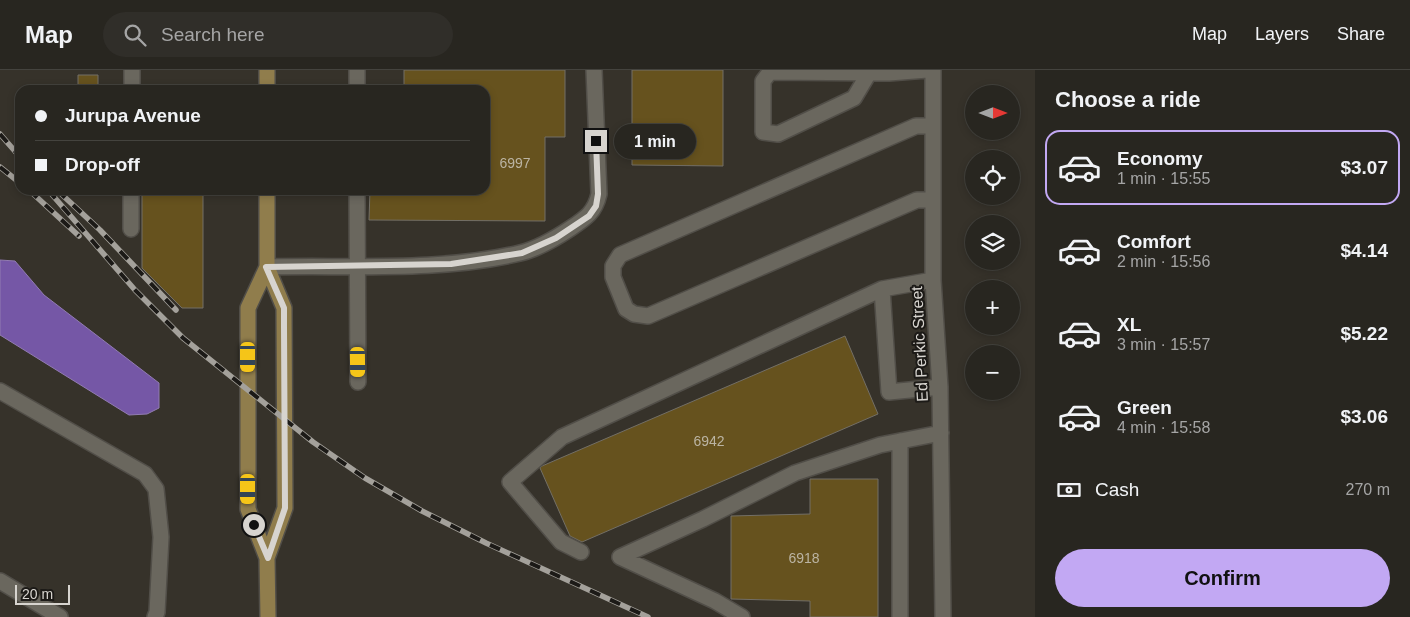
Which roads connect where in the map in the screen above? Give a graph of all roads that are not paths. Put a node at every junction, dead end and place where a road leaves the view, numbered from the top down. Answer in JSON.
{"nodes":[{"id":1,"x":132,"y":70,"type":"edge"},
{"id":2,"x":266,"y":70,"type":"edge"},
{"id":3,"x":357,"y":70,"type":"edge"},
{"id":4,"x":594,"y":70,"type":"edge"},
{"id":5,"x":928,"y":70,"type":"edge"},
{"id":6,"x":933,"y":70,"type":"edge"},
{"id":7,"x":869,"y":73,"type":"junction"},
{"id":8,"x":132,"y":85,"type":"edge"},
{"id":9,"x":266,"y":85,"type":"edge"},
{"id":10,"x":357,"y":85,"type":"edge"},
{"id":11,"x":933,"y":126,"type":"junction"},
{"id":12,"x":131,"y":195,"type":"edge"},
{"id":13,"x":266,"y":195,"type":"edge"},
{"id":14,"x":357,"y":195,"type":"edge"},
{"id":15,"x":933,"y":200,"type":"junction"},
{"id":16,"x":130,"y":229,"type":"dead end"},
{"id":17,"x":357,"y":265,"type":"junction"},
{"id":18,"x":266,"y":267,"type":"junction"},
{"id":19,"x":933,"y":280,"type":"junction"},
{"id":20,"x":882,"y":288,"type":"junction"},
{"id":21,"x":358,"y":382,"type":"dead end"},
{"id":22,"x":940,"y":387,"type":"junction"},
{"id":23,"x":0,"y":391,"type":"edge"},
{"id":24,"x":941,"y":433,"type":"junction"},
{"id":25,"x":900,"y":441,"type":"junction"},
{"id":26,"x":581,"y":552,"type":"dead end"},
{"id":27,"x":268,"y":558,"type":"junction"},
{"id":28,"x":0,"y":581,"type":"edge"},
{"id":29,"x":60,"y":617,"type":"edge"},
{"id":30,"x":155,"y":617,"type":"edge"},
{"id":31,"x":268,"y":617,"type":"edge"},
{"id":32,"x":742,"y":617,"type":"edge"},
{"id":33,"x":900,"y":617,"type":"edge"},
{"id":34,"x":943,"y":617,"type":"edge"}],
"edges":[{"from":1,"to":8,"type":"street"},
{"from":2,"to":9,"type":"main road"},
{"from":3,"to":10,"type":"street"},
{"from":4,"to":17,"type":"street"},
{"from":5,"to":7,"type":"street"},
{"from":6,"to":11,"type":"street","name":"Ed Perkic Street"},
{"from":7,"to":7,"type":"street"},
{"from":11,"to":15,"type":"street","name":"Ed Perkic Street"},
{"from":11,"to":15,"type":"street"},
{"from":12,"to":16,"type":"street"},
{"from":13,"to":18,"type":"main road"},
{"from":14,"to":17,"type":"street"},
{"from":15,"to":19,"type":"street","name":"Ed Perkic Street"},
{"from":17,"to":18,"type":"street"},
{"from":17,"to":21,"type":"street"},
{"from":18,"to":27,"type":"main road"},
{"from":18,"to":27,"type":"main road"},
{"from":19,"to":20,"type":"street"},
{"from":19,"to":22,"type":"street","name":"Ed Perkic Street"},
{"from":20,"to":22,"type":"street"},
{"from":20,"to":26,"type":"street"},
{"from":22,"to":24,"type":"street","name":"Ed Perkic Street"},
{"from":23,"to":30,"type":"street"},
{"from":24,"to":25,"type":"street"},
{"from":24,"to":34,"type":"street","name":"Ed Perkic Street"},
{"from":25,"to":32,"type":"street"},
{"from":25,"to":33,"type":"street"},
{"from":27,"to":31,"type":"main road"},
{"from":28,"to":29,"type":"street"}]}
